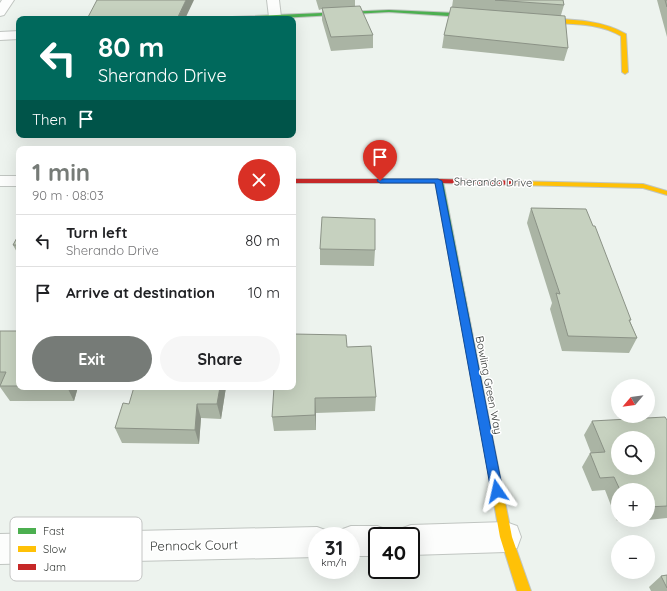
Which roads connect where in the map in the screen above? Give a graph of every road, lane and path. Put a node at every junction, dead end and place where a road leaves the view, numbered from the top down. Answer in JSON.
{"nodes":[{"id":1,"x":8,"y":0,"type":"edge"},
{"id":2,"x":273,"y":0,"type":"edge"},
{"id":3,"x":0,"y":12,"type":"edge"},
{"id":4,"x":275,"y":16,"type":"edge"},
{"id":5,"x":296,"y":16,"type":"edge"},
{"id":6,"x":486,"y":17,"type":"edge"},
{"id":7,"x":525,"y":20,"type":"edge"},
{"id":8,"x":16,"y":35,"type":"edge"},
{"id":9,"x":0,"y":36,"type":"edge"},
{"id":10,"x":625,"y":72,"type":"dead end"},
{"id":11,"x":0,"y":181,"type":"edge"},
{"id":12,"x":16,"y":181,"type":"edge"},
{"id":13,"x":296,"y":181,"type":"edge"},
{"id":14,"x":438,"y":181,"type":"junction"},
{"id":15,"x":667,"y":193,"type":"edge"},
{"id":16,"x":506,"y":538,"type":"junction"},
{"id":17,"x":420,"y":540,"type":"edge"},
{"id":18,"x":308,"y":542,"type":"edge"},
{"id":19,"x":142,"y":546,"type":"edge"},
{"id":20,"x":0,"y":549,"type":"edge"},
{"id":21,"x":10,"y":549,"type":"edge"},
{"id":22,"x":524,"y":591,"type":"edge"}],
"edges":[{"from":1,"to":3,"type":"street"},
{"from":2,"to":4,"type":"street"},
{"from":5,"to":6,"type":"street"},
{"from":7,"to":10,"type":"street"},
{"from":8,"to":9,"type":"street"},
{"from":11,"to":12,"type":"street"},
{"from":13,"to":14,"type":"street","name":"Sherando Drive"},
{"from":14,"to":15,"type":"street","name":"Sherando Drive"},
{"from":14,"to":16,"type":"street","name":"Bowling Green Way"},
{"from":16,"to":17,"type":"street"},
{"from":16,"to":22,"type":"street","name":"Bowling Green Way"},
{"from":18,"to":19,"type":"street","name":"Pennock Court"},
{"from":20,"to":21,"type":"street","name":"Pennock Court"}]}
